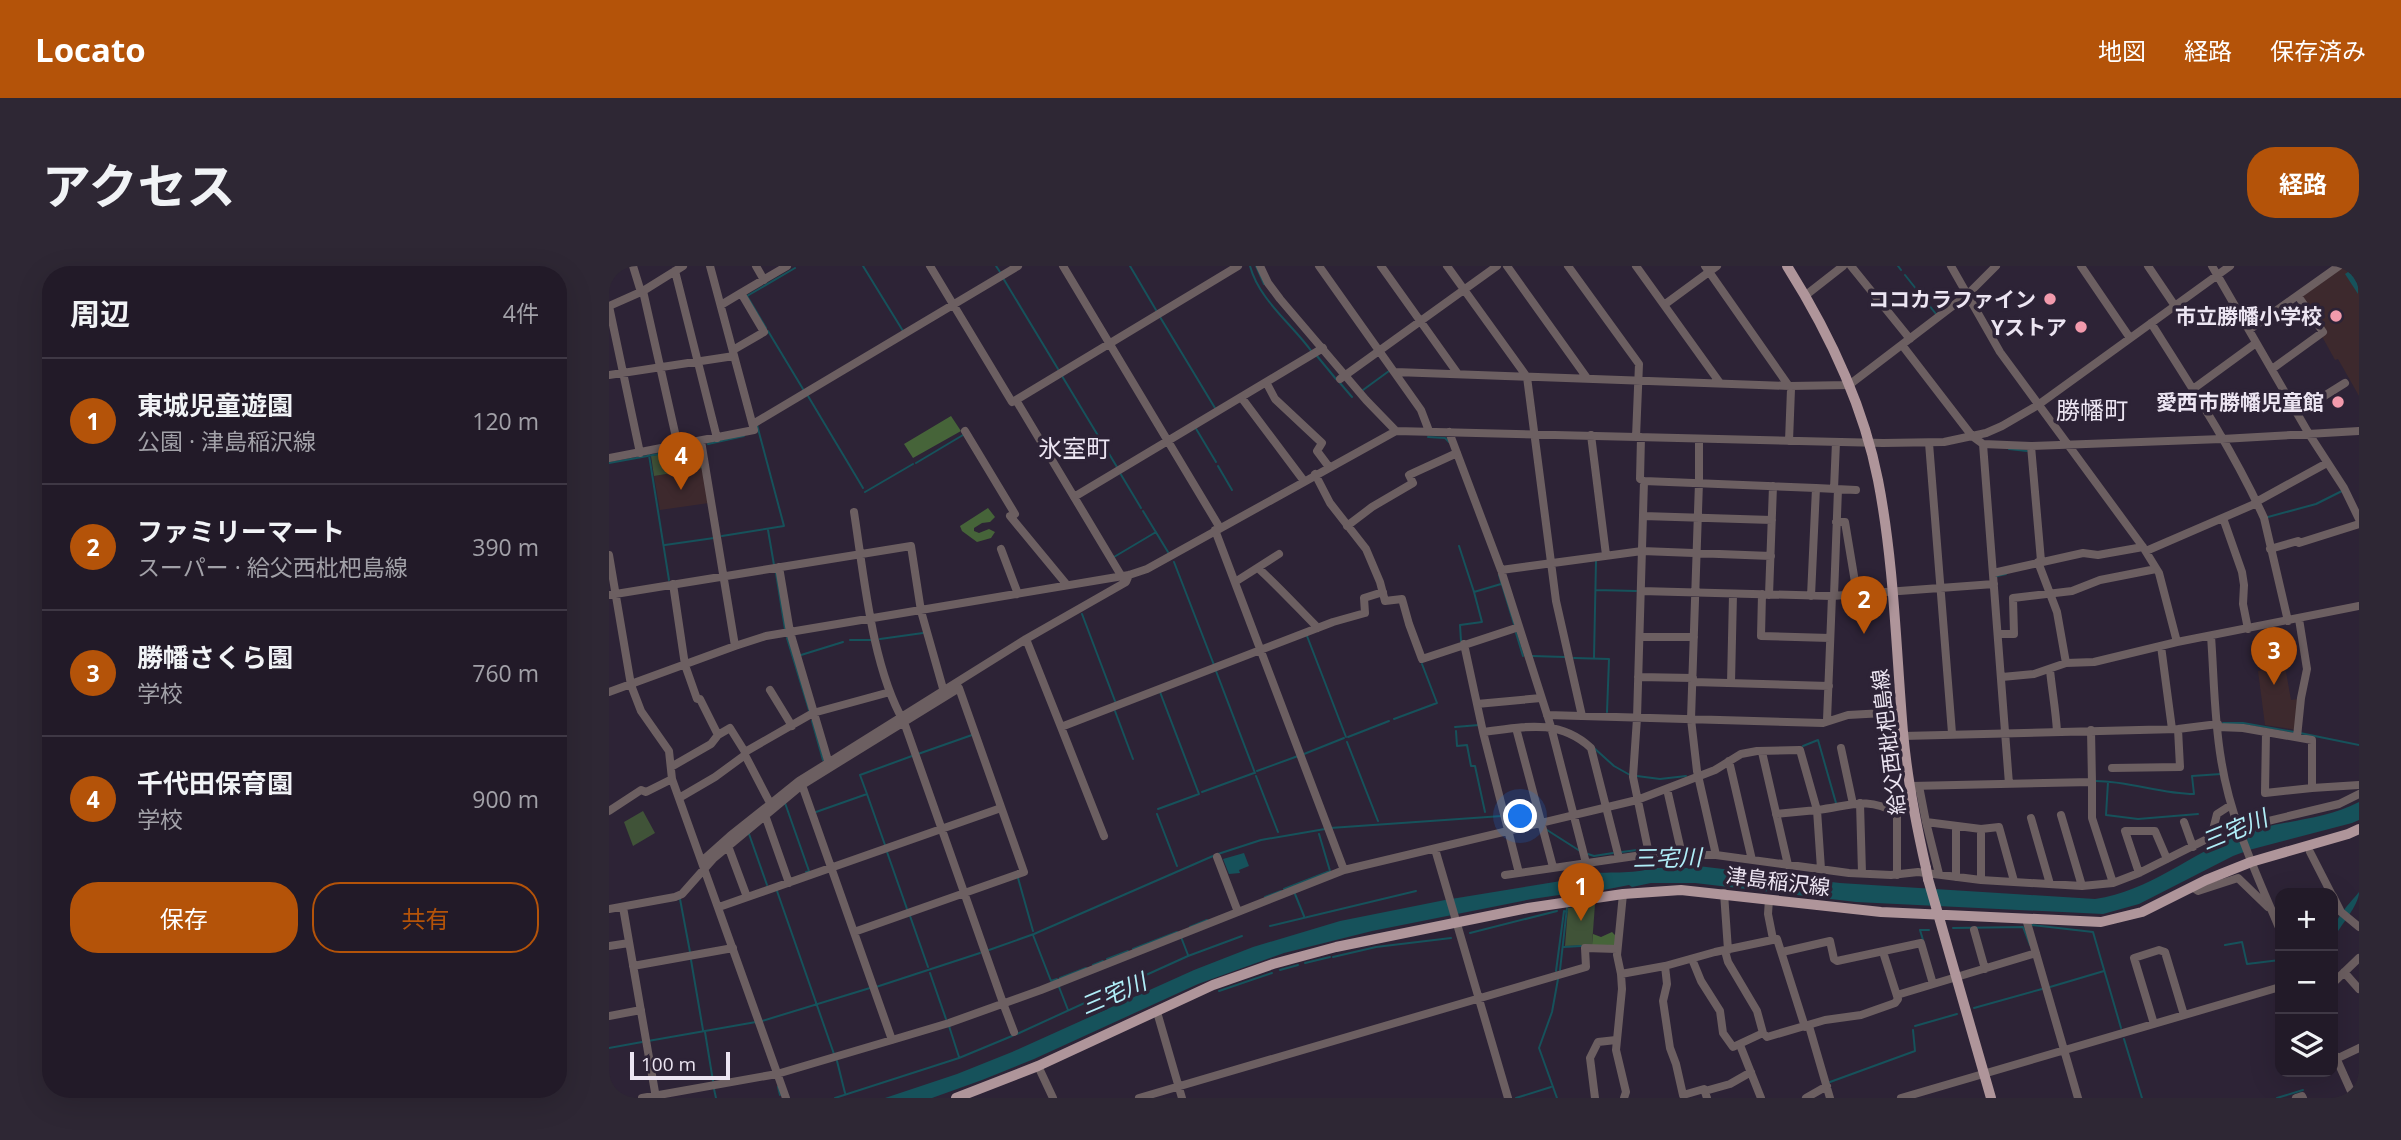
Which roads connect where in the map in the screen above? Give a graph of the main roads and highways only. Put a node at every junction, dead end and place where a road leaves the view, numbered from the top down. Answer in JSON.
{"nodes":[{"id":1,"x":1787,"y":266,"type":"edge"},
{"id":2,"x":2359,"y":829,"type":"edge"},
{"id":3,"x":1936,"y":913,"type":"junction"},
{"id":4,"x":956,"y":1098,"type":"edge"},
{"id":5,"x":1991,"y":1098,"type":"edge"}],
"edges":[{"from":1,"to":3,"type":"main road","name":"給父西枇杷島線"},
{"from":2,"to":3,"type":"main road","name":"津島稲沢線"},
{"from":3,"to":4,"type":"main road","name":"津島稲沢線"},
{"from":3,"to":5,"type":"main road","name":"給父西枇杷島線"}]}
